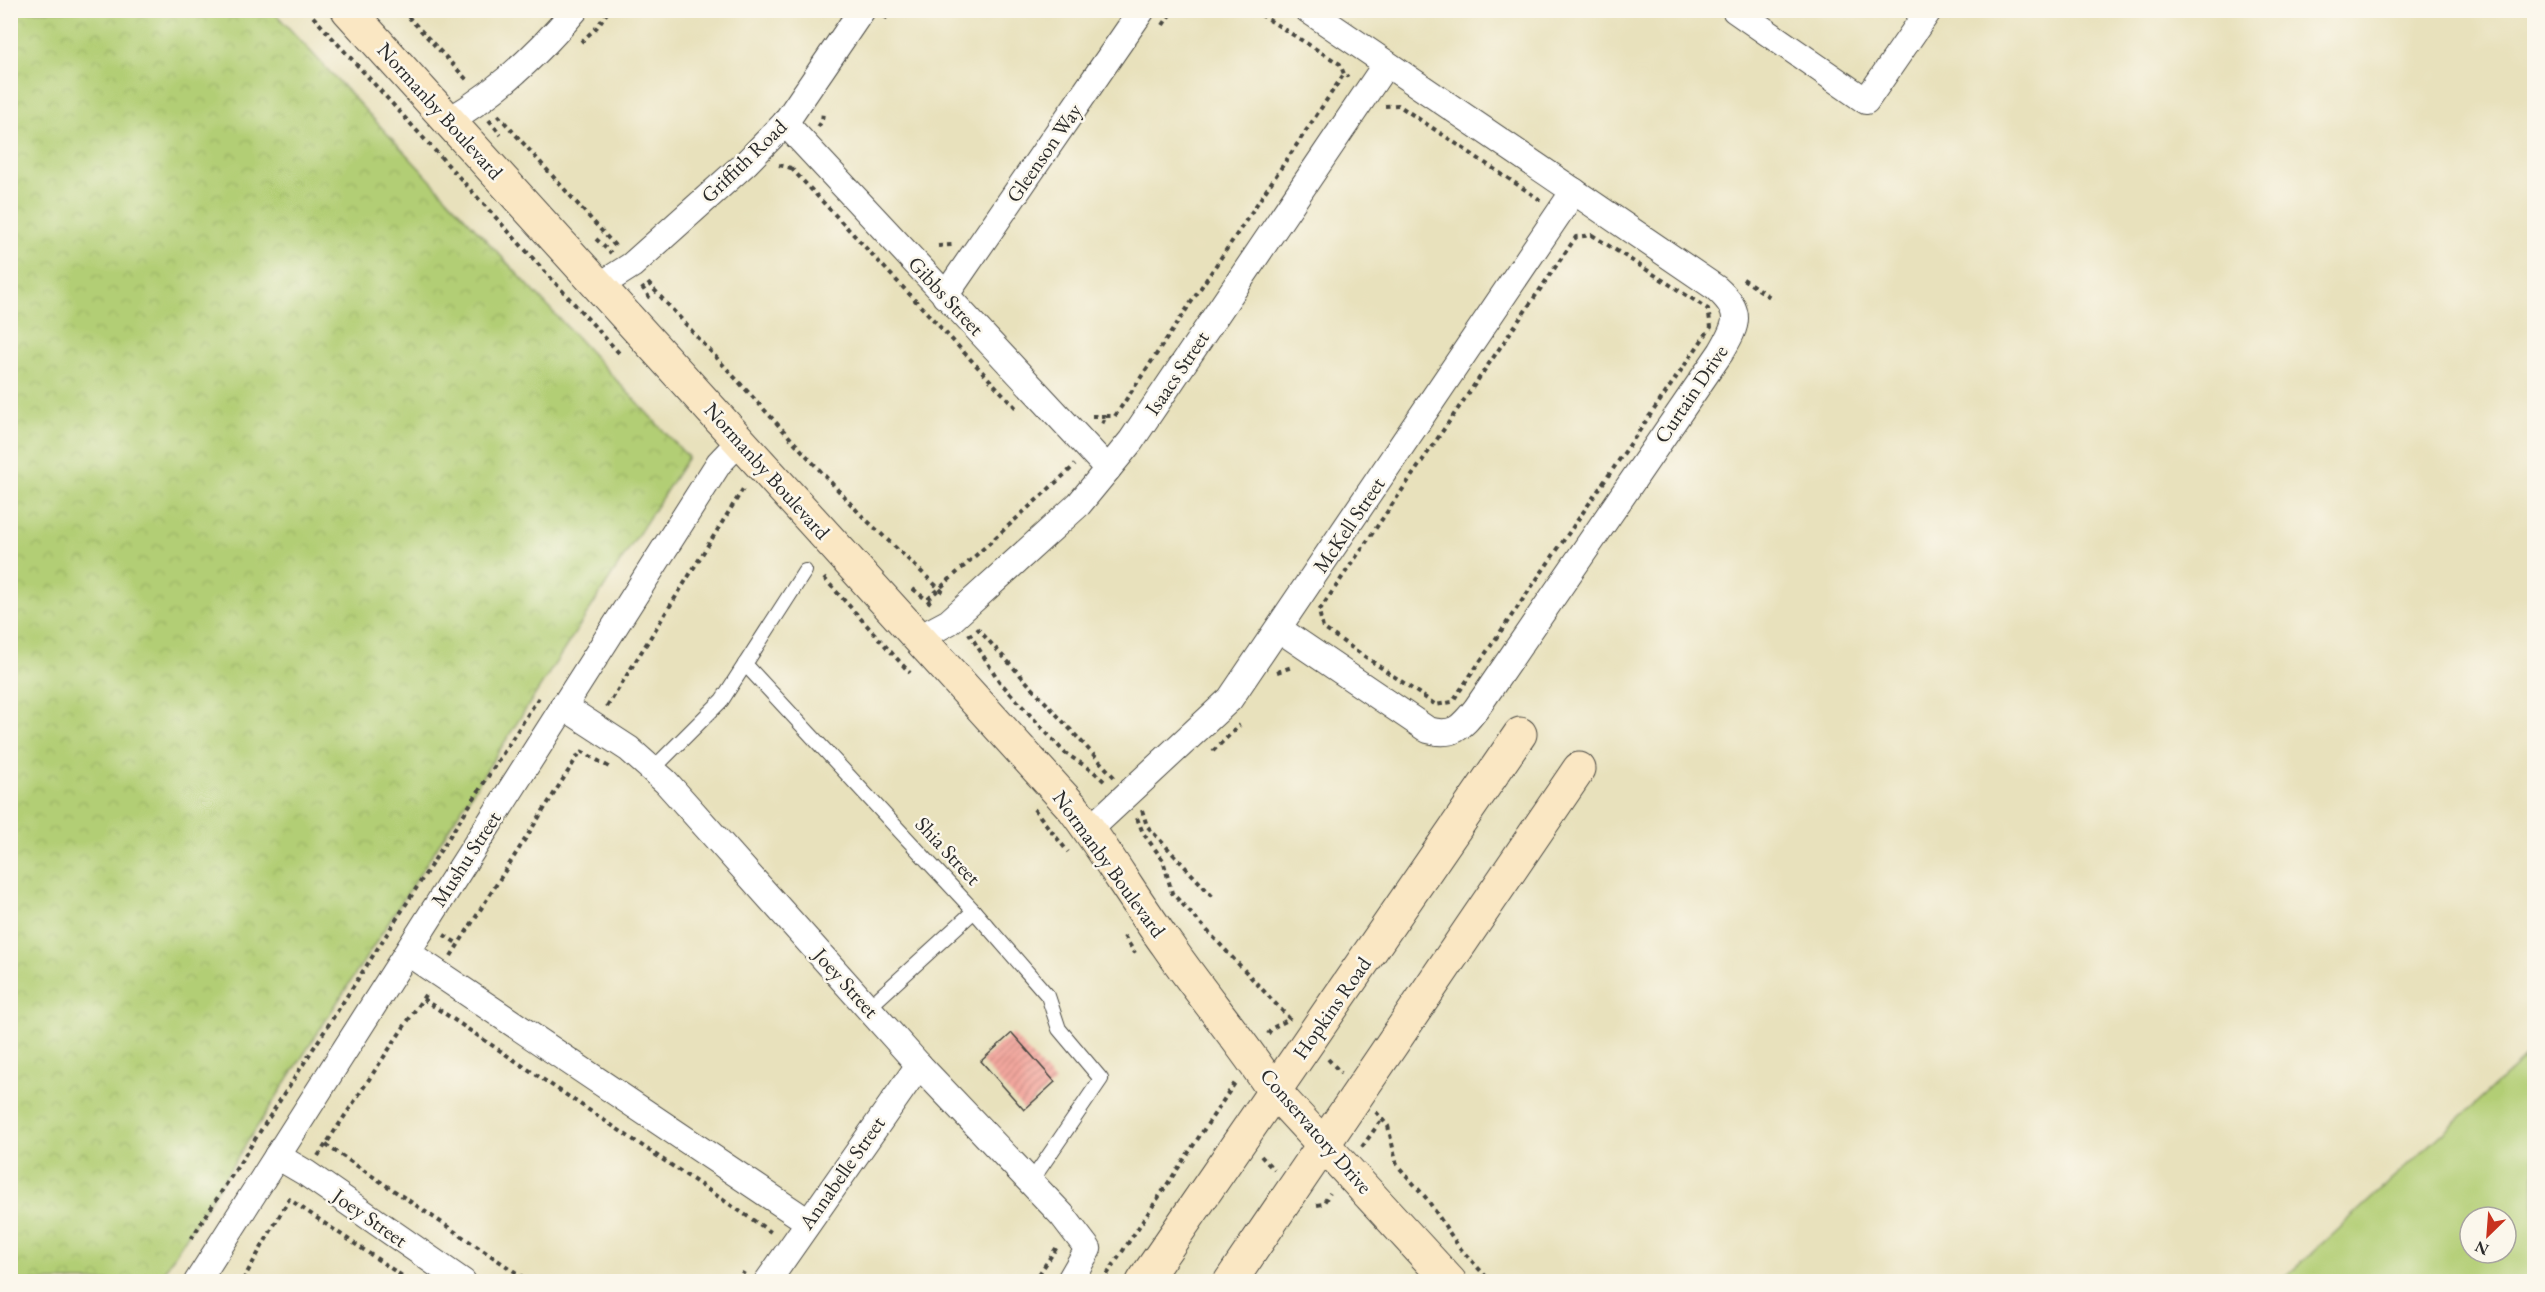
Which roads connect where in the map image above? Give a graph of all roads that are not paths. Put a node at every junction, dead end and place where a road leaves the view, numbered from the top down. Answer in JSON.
{"nodes":[{"id":1,"x":348,"y":10,"type":"edge"},
{"id":2,"x":575,"y":10,"type":"edge"},
{"id":3,"x":862,"y":10,"type":"edge"},
{"id":4,"x":1142,"y":10,"type":"edge"},
{"id":5,"x":1308,"y":10,"type":"edge"},
{"id":6,"x":1735,"y":10,"type":"edge"},
{"id":7,"x":1929,"y":10,"type":"edge"},
{"id":8,"x":1386,"y":64,"type":"junction"},
{"id":9,"x":448,"y":120,"type":"junction"},
{"id":10,"x":785,"y":123,"type":"junction"},
{"id":11,"x":1564,"y":185,"type":"junction"},
{"id":12,"x":590,"y":276,"type":"junction"},
{"id":13,"x":945,"y":296,"type":"junction"},
{"id":14,"x":729,"y":452,"type":"junction"},
{"id":15,"x":1108,"y":469,"type":"junction"},
{"id":16,"x":811,"y":571,"type":"road end"},
{"id":17,"x":1279,"y":629,"type":"junction"},
{"id":18,"x":919,"y":638,"type":"junction"},
{"id":19,"x":745,"y":664,"type":"junction"},
{"id":20,"x":563,"y":706,"type":"junction"},
{"id":21,"x":1520,"y":734,"type":"dead end"},
{"id":22,"x":1579,"y":769,"type":"dead end"},
{"id":23,"x":652,"y":770,"type":"junction"},
{"id":24,"x":1079,"y":841,"type":"junction"},
{"id":25,"x":975,"y":911,"type":"junction"},
{"id":26,"x":1167,"y":946,"type":"joint"},
{"id":27,"x":408,"y":953,"type":"junction"},
{"id":28,"x":868,"y":1008,"type":"junction"},
{"id":29,"x":919,"y":1065,"type":"junction"},
{"id":30,"x":1274,"y":1091,"type":"junction"},
{"id":31,"x":1324,"y":1144,"type":"junction"},
{"id":32,"x":277,"y":1156,"type":"junction"},
{"id":33,"x":1030,"y":1183,"type":"junction"},
{"id":34,"x":797,"y":1214,"type":"junction"},
{"id":35,"x":756,"y":1277,"type":"edge"},
{"id":36,"x":197,"y":1281,"type":"edge"},
{"id":37,"x":463,"y":1281,"type":"edge"},
{"id":38,"x":1069,"y":1281,"type":"edge"},
{"id":39,"x":1143,"y":1281,"type":"edge"},
{"id":40,"x":1230,"y":1281,"type":"edge"},
{"id":41,"x":1450,"y":1281,"type":"edge"}],
"edges":[{"from":1,"to":9,"type":"street","name":"Normanby Boulevard"},
{"from":2,"to":9,"type":"street"},
{"from":3,"to":10,"type":"street","name":"Griffith Road"},
{"from":4,"to":13,"type":"street","name":"Gleenson Way"},
{"from":5,"to":8,"type":"street","name":"Curtain Drive"},
{"from":6,"to":7,"type":"street"},
{"from":8,"to":11,"type":"street","name":"Curtain Drive"},
{"from":8,"to":15,"type":"street","name":"Isaacs Street"},
{"from":9,"to":12,"type":"street","name":"Normanby Boulevard"},
{"from":10,"to":12,"type":"street","name":"Griffith Road"},
{"from":10,"to":13,"type":"street","name":"Gibbs Street"},
{"from":11,"to":17,"type":"street","name":"McKell Street"},
{"from":11,"to":17,"type":"street","name":"Curtain Drive"},
{"from":12,"to":14,"type":"street","name":"Normanby Boulevard"},
{"from":13,"to":15,"type":"street","name":"Gibbs Street"},
{"from":14,"to":18,"type":"street","name":"Normanby Boulevard"},
{"from":14,"to":20,"type":"street","name":"Mushu Street"},
{"from":15,"to":18,"type":"street","name":"Isaacs Street"},
{"from":16,"to":19,"type":"lane"},
{"from":17,"to":24,"type":"street","name":"McKell Street"},
{"from":18,"to":24,"type":"street","name":"Normanby Boulevard"},
{"from":19,"to":23,"type":"lane"},
{"from":19,"to":25,"type":"lane","name":"Shia Street"},
{"from":20,"to":23,"type":"street","name":"Joey Street"},
{"from":20,"to":27,"type":"street","name":"Mushu Street"},
{"from":21,"to":30,"type":"street","name":"Hopkins Road"},
{"from":22,"to":31,"type":"street"},
{"from":23,"to":28,"type":"street","name":"Joey Street"},
{"from":24,"to":26,"type":"street","name":"Normanby Boulevard"},
{"from":25,"to":28,"type":"lane"},
{"from":25,"to":33,"type":"lane","name":"Shia Street"},
{"from":26,"to":30,"type":"street","name":"Conservatory Drive"},
{"from":27,"to":32,"type":"street","name":"Mushu Street"},
{"from":27,"to":34,"type":"street"},
{"from":28,"to":29,"type":"street","name":"Joey Street"},
{"from":29,"to":33,"type":"street","name":"Joey Street"},
{"from":29,"to":34,"type":"street","name":"Annabelle Street"},
{"from":30,"to":31,"type":"street","name":"Conservatory Drive"},
{"from":30,"to":39,"type":"street","name":"Hopkins Road"},
{"from":31,"to":40,"type":"street"},
{"from":31,"to":41,"type":"street","name":"Conservatory Drive"},
{"from":32,"to":36,"type":"street","name":"Mushu Street"},
{"from":32,"to":37,"type":"street","name":"Joey Street"},
{"from":33,"to":38,"type":"street","name":"Joey Street"},
{"from":34,"to":35,"type":"street","name":"Annabelle Street"}]}
